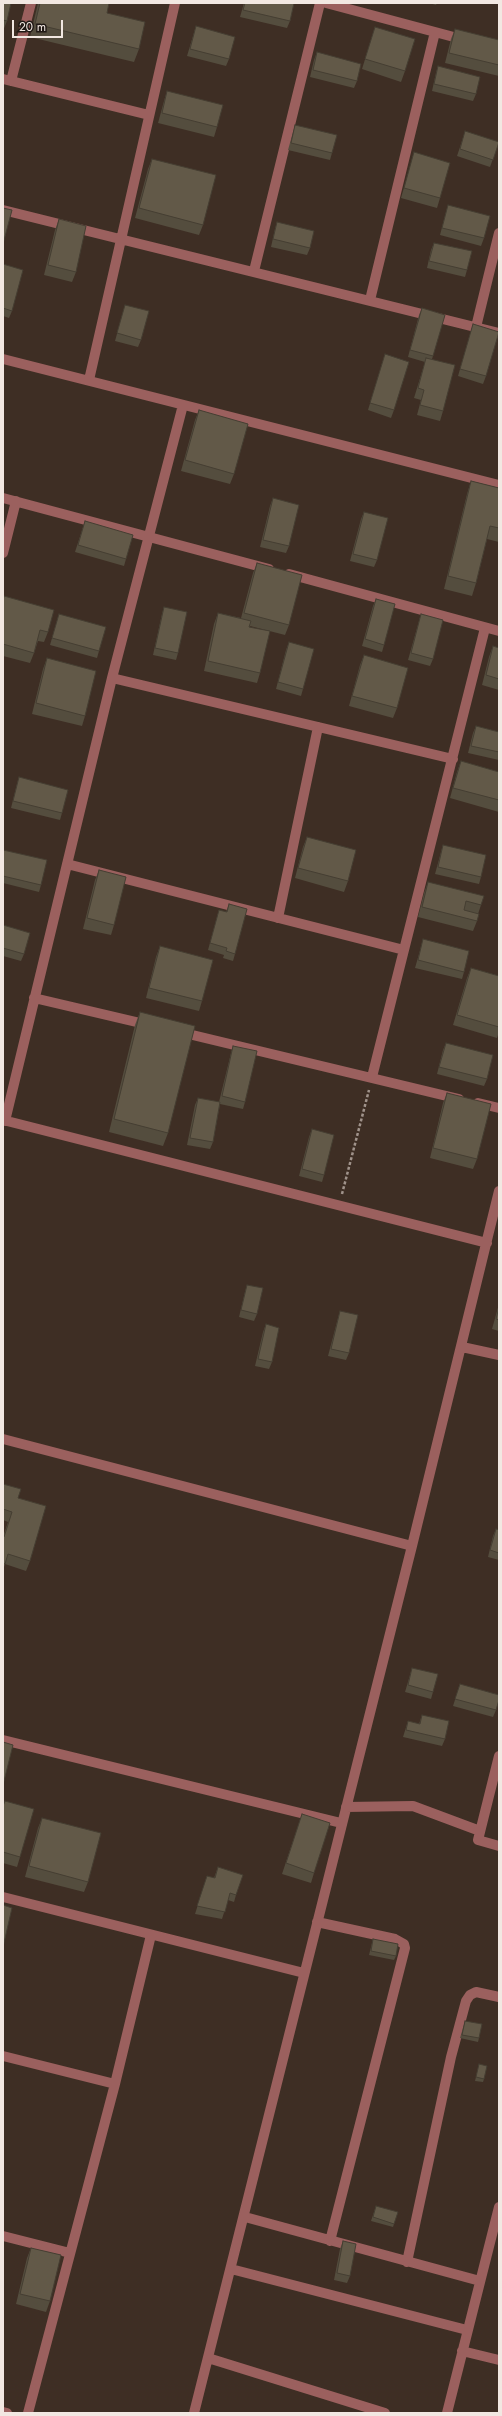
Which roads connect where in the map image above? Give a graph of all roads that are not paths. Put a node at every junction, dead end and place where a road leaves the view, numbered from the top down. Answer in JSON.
{"nodes":[{"id":1,"x":31,"y":3,"type":"edge"},
{"id":2,"x":175,"y":3,"type":"edge"},
{"id":3,"x":320,"y":3,"type":"edge"},
{"id":4,"x":326,"y":3,"type":"edge"},
{"id":5,"x":435,"y":32,"type":"junction"},
{"id":6,"x":478,"y":43,"type":"edge"},
{"id":7,"x":7,"y":80,"type":"edge"},
{"id":8,"x":149,"y":115,"type":"junction"},
{"id":9,"x":3,"y":210,"type":"edge"},
{"id":10,"x":499,"y":233,"type":"edge"},
{"id":11,"x":120,"y":238,"type":"junction"},
{"id":12,"x":254,"y":271,"type":"junction"},
{"id":13,"x":370,"y":300,"type":"junction"},
{"id":14,"x":476,"y":327,"type":"junction"},
{"id":15,"x":499,"y":334,"type":"edge"},
{"id":16,"x":3,"y":359,"type":"edge"},
{"id":17,"x":89,"y":380,"type":"junction"},
{"id":18,"x":183,"y":405,"type":"junction"},
{"id":19,"x":499,"y":485,"type":"edge"},
{"id":20,"x":3,"y":498,"type":"edge"},
{"id":21,"x":16,"y":502,"type":"junction"},
{"id":22,"x":149,"y":536,"type":"junction"},
{"id":23,"x":3,"y":553,"type":"edge"},
{"id":24,"x":485,"y":628,"type":"junction"},
{"id":25,"x":499,"y":631,"type":"edge"},
{"id":26,"x":112,"y":678,"type":"junction"},
{"id":27,"x":318,"y":727,"type":"junction"},
{"id":28,"x":453,"y":759,"type":"junction"},
{"id":29,"x":67,"y":864,"type":"junction"},
{"id":30,"x":278,"y":918,"type":"junction"},
{"id":31,"x":404,"y":950,"type":"junction"},
{"id":32,"x":34,"y":998,"type":"junction"},
{"id":33,"x":157,"y":1027,"type":"edge"},
{"id":34,"x":172,"y":1030,"type":"edge"},
{"id":35,"x":372,"y":1077,"type":"junction"},
{"id":36,"x":499,"y":1108,"type":"edge"},
{"id":37,"x":4,"y":1121,"type":"edge"},
{"id":38,"x":499,"y":1191,"type":"edge"},
{"id":39,"x":487,"y":1243,"type":"junction"},
{"id":40,"x":462,"y":1347,"type":"junction"},
{"id":41,"x":499,"y":1355,"type":"edge"},
{"id":42,"x":3,"y":1439,"type":"edge"},
{"id":43,"x":412,"y":1546,"type":"junction"},
{"id":44,"x":3,"y":1740,"type":"edge"},
{"id":45,"x":499,"y":1756,"type":"edge"},
{"id":46,"x":346,"y":1807,"type":"junction"},
{"id":47,"x":341,"y":1823,"type":"junction"},
{"id":48,"x":480,"y":1830,"type":"junction"},
{"id":49,"x":499,"y":1846,"type":"edge"},
{"id":50,"x":3,"y":1897,"type":"edge"},
{"id":51,"x":317,"y":1922,"type":"junction"},
{"id":52,"x":151,"y":1935,"type":"junction"},
{"id":53,"x":304,"y":1973,"type":"junction"},
{"id":54,"x":499,"y":1997,"type":"edge"},
{"id":55,"x":3,"y":2056,"type":"edge"},
{"id":56,"x":115,"y":2084,"type":"junction"},
{"id":57,"x":499,"y":2207,"type":"edge"},
{"id":58,"x":245,"y":2217,"type":"junction"},
{"id":59,"x":498,"y":2221,"type":"edge"},
{"id":60,"x":3,"y":2236,"type":"edge"},
{"id":61,"x":330,"y":2241,"type":"junction"},
{"id":62,"x":70,"y":2253,"type":"junction"},
{"id":63,"x":407,"y":2262,"type":"junction"},
{"id":64,"x":231,"y":2269,"type":"junction"},
{"id":65,"x":480,"y":2281,"type":"junction"},
{"id":66,"x":467,"y":2330,"type":"junction"},
{"id":67,"x":462,"y":2351,"type":"junction"},
{"id":68,"x":208,"y":2358,"type":"junction"},
{"id":69,"x":499,"y":2360,"type":"edge"},
{"id":70,"x":3,"y":2412,"type":"edge"},
{"id":71,"x":7,"y":2413,"type":"edge"},
{"id":72,"x":28,"y":2413,"type":"edge"},
{"id":73,"x":194,"y":2413,"type":"edge"},
{"id":74,"x":384,"y":2413,"type":"edge"},
{"id":75,"x":447,"y":2413,"type":"edge"}],
"edges":[{"from":1,"to":7,"type":"street"},
{"from":2,"to":8,"type":"street"},
{"from":3,"to":12,"type":"street"},
{"from":4,"to":5,"type":"street"},
{"from":5,"to":6,"type":"street"},
{"from":5,"to":13,"type":"street"},
{"from":7,"to":8,"type":"street"},
{"from":8,"to":11,"type":"street"},
{"from":9,"to":11,"type":"street"},
{"from":10,"to":14,"type":"street"},
{"from":11,"to":12,"type":"street"},
{"from":11,"to":17,"type":"street"},
{"from":12,"to":13,"type":"street"},
{"from":13,"to":14,"type":"street"},
{"from":14,"to":15,"type":"street"},
{"from":16,"to":17,"type":"street"},
{"from":17,"to":18,"type":"street"},
{"from":18,"to":19,"type":"street"},
{"from":18,"to":22,"type":"street"},
{"from":20,"to":21,"type":"street"},
{"from":21,"to":22,"type":"street"},
{"from":21,"to":23,"type":"street"},
{"from":22,"to":24,"type":"street"},
{"from":22,"to":26,"type":"street"},
{"from":24,"to":25,"type":"street"},
{"from":24,"to":28,"type":"street"},
{"from":26,"to":27,"type":"street"},
{"from":26,"to":29,"type":"street"},
{"from":27,"to":28,"type":"street"},
{"from":27,"to":30,"type":"street"},
{"from":28,"to":31,"type":"street"},
{"from":29,"to":30,"type":"street"},
{"from":29,"to":32,"type":"street"},
{"from":30,"to":31,"type":"street"},
{"from":31,"to":35,"type":"street"},
{"from":32,"to":33,"type":"street"},
{"from":32,"to":37,"type":"street"},
{"from":34,"to":35,"type":"street"},
{"from":35,"to":36,"type":"street"},
{"from":37,"to":39,"type":"street"},
{"from":38,"to":39,"type":"street"},
{"from":39,"to":40,"type":"street"},
{"from":40,"to":41,"type":"street"},
{"from":40,"to":43,"type":"street"},
{"from":42,"to":43,"type":"street"},
{"from":43,"to":46,"type":"street"},
{"from":44,"to":47,"type":"street"},
{"from":45,"to":48,"type":"street"},
{"from":46,"to":47,"type":"street"},
{"from":46,"to":48,"type":"street"},
{"from":47,"to":51,"type":"street"},
{"from":48,"to":49,"type":"street"},
{"from":50,"to":52,"type":"street"},
{"from":51,"to":53,"type":"street"},
{"from":51,"to":61,"type":"street"},
{"from":52,"to":53,"type":"street"},
{"from":52,"to":56,"type":"street"},
{"from":53,"to":58,"type":"street"},
{"from":54,"to":63,"type":"street"},
{"from":55,"to":56,"type":"street"},
{"from":56,"to":62,"type":"street"},
{"from":57,"to":59,"type":"street"},
{"from":58,"to":61,"type":"street"},
{"from":58,"to":64,"type":"street"},
{"from":59,"to":65,"type":"street"},
{"from":60,"to":62,"type":"street"},
{"from":61,"to":63,"type":"street"},
{"from":62,"to":72,"type":"street"},
{"from":63,"to":65,"type":"street"},
{"from":64,"to":66,"type":"street"},
{"from":64,"to":68,"type":"street"},
{"from":65,"to":66,"type":"street"},
{"from":66,"to":67,"type":"street"},
{"from":67,"to":69,"type":"street"},
{"from":67,"to":75,"type":"street"},
{"from":68,"to":73,"type":"street"},
{"from":68,"to":74,"type":"street"},
{"from":70,"to":71,"type":"street"}]}
